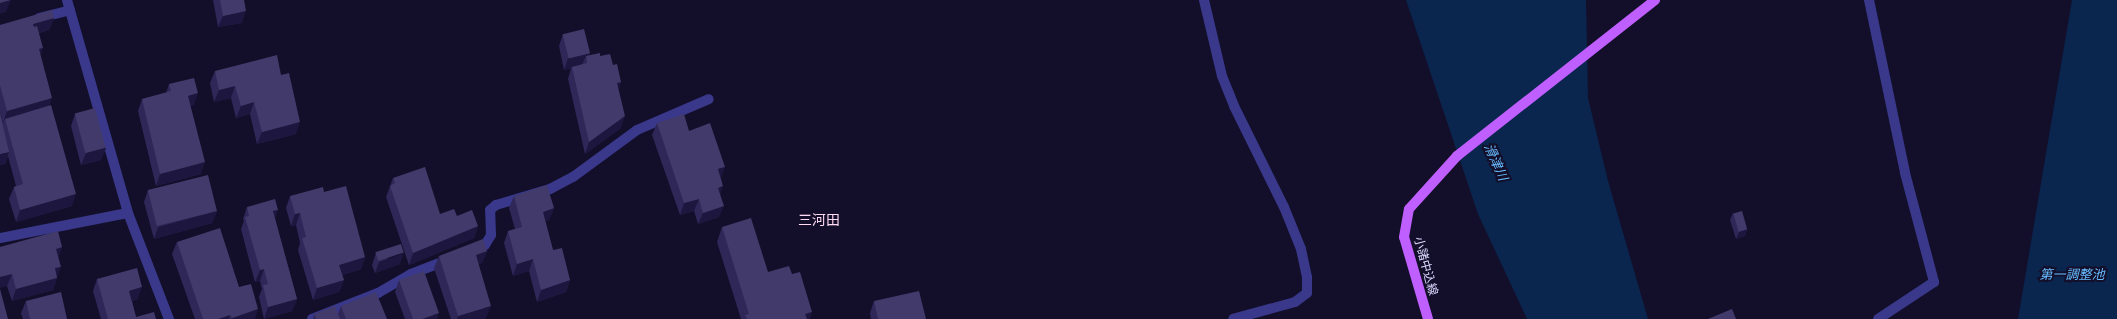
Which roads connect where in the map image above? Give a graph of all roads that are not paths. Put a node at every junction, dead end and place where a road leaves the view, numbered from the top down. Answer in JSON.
{"nodes":[{"id":1,"x":68,"y":0,"type":"edge"},
{"id":2,"x":1204,"y":0,"type":"edge"},
{"id":3,"x":1655,"y":0,"type":"edge"},
{"id":4,"x":1869,"y":0,"type":"edge"},
{"id":5,"x":70,"y":10,"type":"junction"},
{"id":6,"x":28,"y":21,"type":"edge"},
{"id":7,"x":709,"y":99,"type":"dead end"},
{"id":8,"x":128,"y":213,"type":"junction"},
{"id":9,"x":0,"y":238,"type":"edge"},
{"id":10,"x":169,"y":319,"type":"edge"},
{"id":11,"x":312,"y":319,"type":"edge"},
{"id":12,"x":1233,"y":319,"type":"edge"},
{"id":13,"x":1428,"y":319,"type":"edge"},
{"id":14,"x":1878,"y":319,"type":"edge"}],
"edges":[{"from":1,"to":5,"type":"street"},
{"from":2,"to":12,"type":"street"},
{"from":3,"to":13,"type":"main road","name":"小諸中込線"},
{"from":4,"to":14,"type":"street"},
{"from":5,"to":6,"type":"street"},
{"from":5,"to":8,"type":"street"},
{"from":7,"to":11,"type":"street"},
{"from":8,"to":9,"type":"street"},
{"from":8,"to":10,"type":"street"}]}
